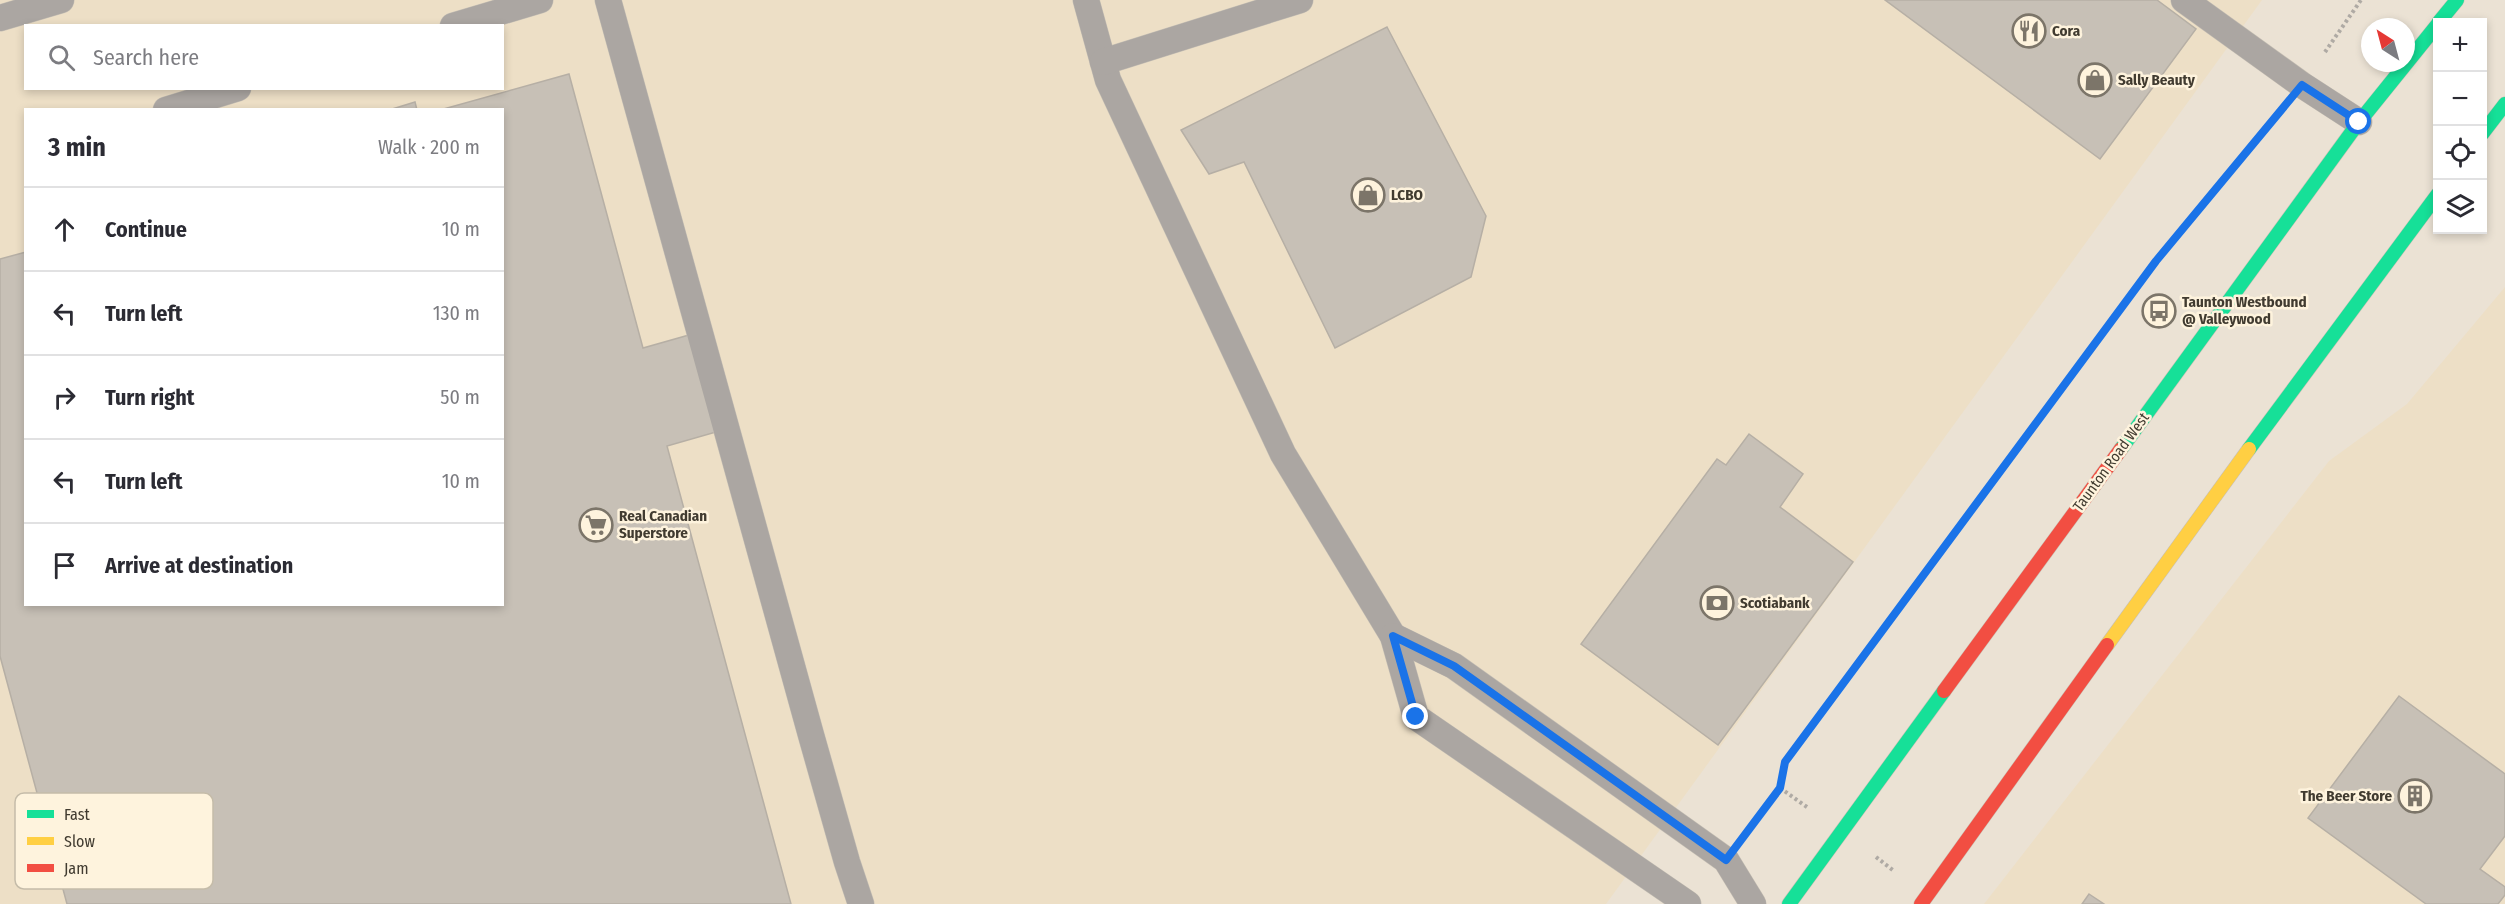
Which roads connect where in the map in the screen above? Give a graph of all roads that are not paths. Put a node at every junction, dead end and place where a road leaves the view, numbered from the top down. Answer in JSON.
{"nodes":[{"id":1,"x":62,"y":0,"type":"edge"},
{"id":2,"x":540,"y":0,"type":"edge"},
{"id":3,"x":608,"y":0,"type":"edge"},
{"id":4,"x":1086,"y":0,"type":"edge"},
{"id":5,"x":1300,"y":0,"type":"edge"},
{"id":6,"x":2184,"y":0,"type":"edge"},
{"id":7,"x":2457,"y":0,"type":"edge"},
{"id":8,"x":0,"y":18,"type":"edge"},
{"id":9,"x":2442,"y":18,"type":"edge"},
{"id":10,"x":460,"y":24,"type":"edge"},
{"id":11,"x":2433,"y":29,"type":"edge"},
{"id":12,"x":1103,"y":62,"type":"junction"},
{"id":13,"x":231,"y":90,"type":"edge"},
{"id":14,"x":2505,"y":104,"type":"edge"},
{"id":15,"x":173,"y":108,"type":"edge"},
{"id":16,"x":2359,"y":122,"type":"junction"},
{"id":17,"x":2487,"y":127,"type":"edge"},
{"id":18,"x":2433,"y":202,"type":"edge"},
{"id":19,"x":1393,"y":636,"type":"junction"},
{"id":20,"x":1924,"y":900,"type":"edge"},
{"id":21,"x":861,"y":904,"type":"edge"},
{"id":22,"x":1688,"y":904,"type":"edge"},
{"id":23,"x":1753,"y":904,"type":"edge"},
{"id":24,"x":1789,"y":904,"type":"edge"}],
"edges":[{"from":1,"to":8,"type":"lane"},
{"from":2,"to":10,"type":"lane"},
{"from":3,"to":21,"type":"lane"},
{"from":4,"to":12,"type":"lane"},
{"from":5,"to":12,"type":"lane"},
{"from":6,"to":16,"type":"lane"},
{"from":7,"to":9,"type":"main road","name":"Taunton Road West"},
{"from":11,"to":16,"type":"main road","name":"Taunton Road West"},
{"from":12,"to":19,"type":"lane"},
{"from":13,"to":15,"type":"lane"},
{"from":14,"to":17,"type":"main road"},
{"from":16,"to":24,"type":"main road","name":"Taunton Road West"},
{"from":18,"to":20,"type":"main road"},
{"from":19,"to":22,"type":"lane"},
{"from":19,"to":23,"type":"lane"}]}
